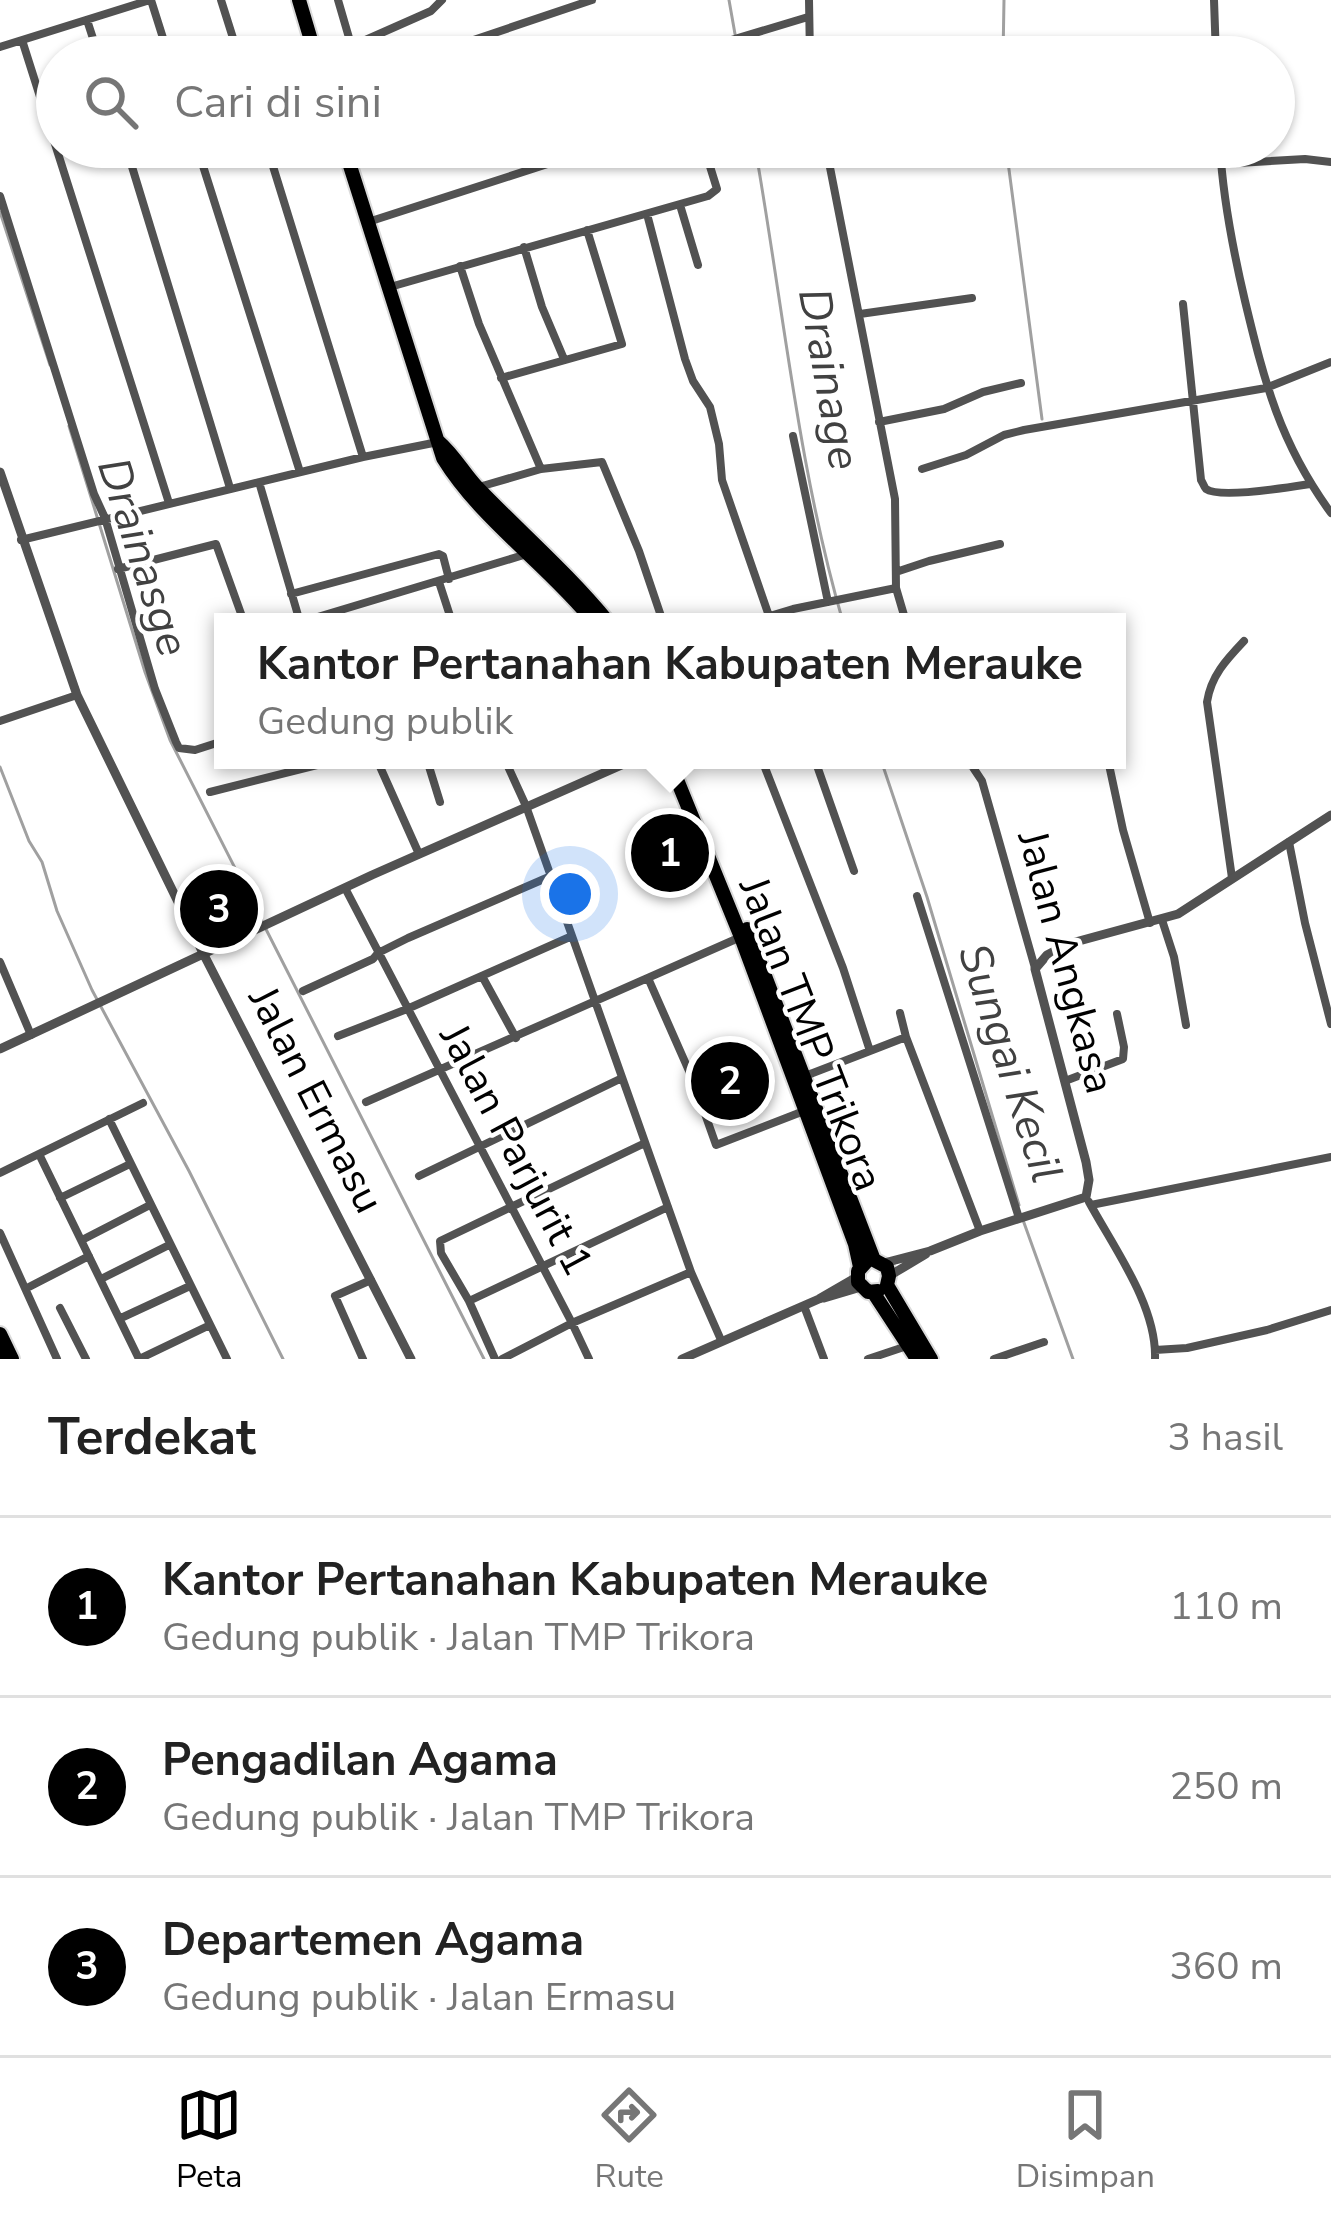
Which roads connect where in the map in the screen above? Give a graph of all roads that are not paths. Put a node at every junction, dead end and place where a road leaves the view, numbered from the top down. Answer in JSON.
{"nodes":[{"id":1,"x":151,"y":0,"type":"edge"},
{"id":2,"x":221,"y":0,"type":"edge"},
{"id":3,"x":299,"y":0,"type":"edge"},
{"id":4,"x":338,"y":0,"type":"edge"},
{"id":5,"x":442,"y":0,"type":"edge"},
{"id":6,"x":592,"y":0,"type":"edge"},
{"id":7,"x":809,"y":0,"type":"edge"},
{"id":8,"x":1214,"y":0,"type":"edge"},
{"id":9,"x":808,"y":17,"type":"junction"},
{"id":10,"x":87,"y":20,"type":"junction"},
{"id":11,"x":92,"y":36,"type":"edge"},
{"id":12,"x":162,"y":36,"type":"edge"},
{"id":13,"x":232,"y":36,"type":"edge"},
{"id":14,"x":310,"y":36,"type":"edge"},
{"id":15,"x":349,"y":36,"type":"edge"},
{"id":16,"x":375,"y":36,"type":"edge"},
{"id":17,"x":486,"y":36,"type":"edge"},
{"id":18,"x":744,"y":36,"type":"edge"},
{"id":19,"x":809,"y":36,"type":"edge"},
{"id":20,"x":1215,"y":36,"type":"edge"},
{"id":21,"x":22,"y":40,"type":"junction"},
{"id":22,"x":0,"y":47,"type":"edge"},
{"id":23,"x":36,"y":84,"type":"edge"},
{"id":24,"x":1295,"y":160,"type":"edge"},
{"id":25,"x":1331,"y":162,"type":"edge"},
{"id":26,"x":63,"y":168,"type":"edge"},
{"id":27,"x":132,"y":168,"type":"edge"},
{"id":28,"x":204,"y":168,"type":"edge"},
{"id":29,"x":274,"y":168,"type":"edge"},
{"id":30,"x":351,"y":168,"type":"edge"},
{"id":31,"x":535,"y":168,"type":"edge"},
{"id":32,"x":710,"y":168,"type":"edge"},
{"id":33,"x":830,"y":168,"type":"edge"},
{"id":34,"x":1222,"y":168,"type":"edge"},
{"id":35,"x":0,"y":196,"type":"edge"},
{"id":36,"x":680,"y":205,"type":"junction"},
{"id":37,"x":647,"y":214,"type":"junction"},
{"id":38,"x":367,"y":222,"type":"junction"},
{"id":39,"x":586,"y":230,"type":"junction"},
{"id":40,"x":524,"y":247,"type":"junction"},
{"id":41,"x":460,"y":266,"type":"junction"},
{"id":42,"x":698,"y":266,"type":"dead end"},
{"id":43,"x":389,"y":288,"type":"junction"},
{"id":44,"x":972,"y":298,"type":"dead end"},
{"id":45,"x":1183,"y":304,"type":"dead end"},
{"id":46,"x":860,"y":314,"type":"junction"},
{"id":47,"x":564,"y":359,"type":"junction"},
{"id":48,"x":1331,"y":362,"type":"edge"},
{"id":49,"x":501,"y":379,"type":"junction"},
{"id":50,"x":1021,"y":383,"type":"dead end"},
{"id":51,"x":1266,"y":388,"type":"junction"},
{"id":52,"x":1192,"y":401,"type":"junction"},
{"id":53,"x":879,"y":422,"type":"junction"},
{"id":54,"x":793,"y":436,"type":"dead end"},
{"id":55,"x":440,"y":442,"type":"junction"},
{"id":56,"x":363,"y":457,"type":"junction"},
{"id":57,"x":541,"y":469,"type":"junction"},
{"id":58,"x":922,"y":469,"type":"dead end"},
{"id":59,"x":0,"y":472,"type":"edge"},
{"id":60,"x":300,"y":472,"type":"junction"},
{"id":61,"x":260,"y":482,"type":"junction"},
{"id":62,"x":1310,"y":484,"type":"junction"},
{"id":63,"x":230,"y":488,"type":"junction"},
{"id":64,"x":478,"y":488,"type":"junction"},
{"id":65,"x":169,"y":503,"type":"junction"},
{"id":66,"x":1331,"y":513,"type":"edge"},
{"id":67,"x":105,"y":518,"type":"junction"},
{"id":68,"x":22,"y":540,"type":"junction"},
{"id":69,"x":1000,"y":544,"type":"dead end"},
{"id":70,"x":535,"y":552,"type":"junction"},
{"id":71,"x":118,"y":569,"type":"junction"},
{"id":72,"x":896,"y":572,"type":"junction"},
{"id":73,"x":444,"y":580,"type":"junction"},
{"id":74,"x":896,"y":588,"type":"junction"},
{"id":75,"x":291,"y":594,"type":"junction"},
{"id":76,"x":830,"y":601,"type":"junction"},
{"id":77,"x":241,"y":613,"type":"edge"},
{"id":78,"x":297,"y":613,"type":"edge"},
{"id":79,"x":331,"y":613,"type":"edge"},
{"id":80,"x":450,"y":613,"type":"edge"},
{"id":81,"x":586,"y":613,"type":"edge"},
{"id":82,"x":601,"y":613,"type":"edge"},
{"id":83,"x":660,"y":613,"type":"edge"},
{"id":84,"x":768,"y":613,"type":"edge"},
{"id":85,"x":781,"y":613,"type":"edge"},
{"id":86,"x":904,"y":613,"type":"edge"},
{"id":87,"x":1244,"y":641,"type":"dead end"},
{"id":88,"x":77,"y":695,"type":"junction"},
{"id":89,"x":0,"y":721,"type":"edge"},
{"id":90,"x":214,"y":744,"type":"edge"},
{"id":91,"x":301,"y":769,"type":"edge"},
{"id":92,"x":381,"y":769,"type":"edge"},
{"id":93,"x":430,"y":769,"type":"edge"},
{"id":94,"x":509,"y":769,"type":"edge"},
{"id":95,"x":612,"y":769,"type":"edge"},
{"id":96,"x":673,"y":769,"type":"edge"},
{"id":97,"x":683,"y":769,"type":"edge"},
{"id":98,"x":766,"y":769,"type":"edge"},
{"id":99,"x":818,"y":769,"type":"edge"},
{"id":100,"x":974,"y":769,"type":"edge"},
{"id":101,"x":1110,"y":769,"type":"edge"},
{"id":102,"x":210,"y":792,"type":"dead end"},
{"id":103,"x":440,"y":802,"type":"dead end"},
{"id":104,"x":526,"y":806,"type":"junction"},
{"id":105,"x":1331,"y":815,"type":"edge"},
{"id":106,"x":1289,"y":842,"type":"junction"},
{"id":107,"x":419,"y":854,"type":"junction"},
{"id":108,"x":854,"y":871,"type":"dead end"},
{"id":109,"x":551,"y":876,"type":"junction"},
{"id":110,"x":1233,"y":880,"type":"junction"},
{"id":111,"x":345,"y":888,"type":"junction"},
{"id":112,"x":917,"y":896,"type":"dead end"},
{"id":113,"x":1156,"y":922,"type":"junction"},
{"id":114,"x":572,"y":936,"type":"junction"},
{"id":115,"x":745,"y":936,"type":"junction"},
{"id":116,"x":203,"y":953,"type":"junction"},
{"id":117,"x":378,"y":953,"type":"junction"},
{"id":118,"x":0,"y":962,"type":"edge"},
{"id":119,"x":1035,"y":969,"type":"junction"},
{"id":120,"x":482,"y":976,"type":"junction"},
{"id":121,"x":649,"y":978,"type":"junction"},
{"id":122,"x":303,"y":991,"type":"dead end"},
{"id":123,"x":596,"y":1003,"type":"junction"},
{"id":124,"x":407,"y":1009,"type":"junction"},
{"id":125,"x":900,"y":1013,"type":"dead end"},
{"id":126,"x":1117,"y":1014,"type":"dead end"},
{"id":127,"x":1331,"y":1024,"type":"edge"},
{"id":128,"x":1186,"y":1025,"type":"dead end"},
{"id":129,"x":31,"y":1035,"type":"junction"},
{"id":130,"x":338,"y":1036,"type":"dead end"},
{"id":131,"x":906,"y":1036,"type":"junction"},
{"id":132,"x":516,"y":1038,"type":"junction"},
{"id":133,"x":0,"y":1049,"type":"edge"},
{"id":134,"x":870,"y":1051,"type":"junction"},
{"id":135,"x":442,"y":1070,"type":"junction"},
{"id":136,"x":804,"y":1077,"type":"junction"},
{"id":137,"x":622,"y":1078,"type":"junction"},
{"id":138,"x":1065,"y":1081,"type":"junction"},
{"id":139,"x":366,"y":1102,"type":"dead end"},
{"id":140,"x":805,"y":1102,"type":"junction"},
{"id":141,"x":143,"y":1103,"type":"dead end"},
{"id":142,"x":110,"y":1119,"type":"junction"},
{"id":143,"x":645,"y":1143,"type":"junction"},
{"id":144,"x":479,"y":1148,"type":"junction"},
{"id":145,"x":39,"y":1154,"type":"junction"},
{"id":146,"x":1331,"y":1157,"type":"edge"},
{"id":147,"x":130,"y":1164,"type":"junction"},
{"id":148,"x":0,"y":1173,"type":"edge"},
{"id":149,"x":419,"y":1176,"type":"dead end"},
{"id":150,"x":61,"y":1198,"type":"junction"},
{"id":151,"x":1089,"y":1201,"type":"junction"},
{"id":152,"x":150,"y":1205,"type":"junction"},
{"id":153,"x":511,"y":1206,"type":"junction"},
{"id":154,"x":668,"y":1206,"type":"junction"},
{"id":155,"x":1022,"y":1217,"type":"junction"},
{"id":156,"x":980,"y":1231,"type":"junction"},
{"id":157,"x":0,"y":1232,"type":"edge"},
{"id":158,"x":82,"y":1241,"type":"junction"},
{"id":159,"x":170,"y":1245,"type":"junction"},
{"id":160,"x":3,"y":1248,"type":"edge"},
{"id":161,"x":89,"y":1256,"type":"junction"},
{"id":162,"x":0,"y":1260,"type":"edge"},
{"id":163,"x":13,"y":1260,"type":"junction"},
{"id":164,"x":542,"y":1266,"type":"junction"},
{"id":165,"x":691,"y":1272,"type":"junction"},
{"id":166,"x":873,"y":1276,"type":"junction"},
{"id":167,"x":101,"y":1280,"type":"junction"},
{"id":168,"x":371,"y":1280,"type":"junction"},
{"id":169,"x":190,"y":1286,"type":"junction"},
{"id":170,"x":27,"y":1288,"type":"junction"},
{"id":171,"x":469,"y":1301,"type":"junction"},
{"id":172,"x":803,"y":1306,"type":"junction"},
{"id":173,"x":60,"y":1307,"type":"dead end"},
{"id":174,"x":1331,"y":1310,"type":"edge"},
{"id":175,"x":121,"y":1318,"type":"junction"},
{"id":176,"x":572,"y":1323,"type":"junction"},
{"id":177,"x":210,"y":1325,"type":"junction"},
{"id":178,"x":0,"y":1334,"type":"edge"},
{"id":179,"x":721,"y":1340,"type":"junction"},
{"id":180,"x":1044,"y":1342,"type":"dead end"},
{"id":181,"x":913,"y":1352,"type":"edge"},
{"id":182,"x":1155,"y":1354,"type":"edge"},
{"id":183,"x":6,"y":1358,"type":"edge"},
{"id":184,"x":57,"y":1359,"type":"edge"},
{"id":185,"x":86,"y":1359,"type":"edge"},
{"id":186,"x":139,"y":1359,"type":"edge"},
{"id":187,"x":227,"y":1359,"type":"edge"},
{"id":188,"x":363,"y":1359,"type":"edge"},
{"id":189,"x":412,"y":1359,"type":"edge"},
{"id":190,"x":498,"y":1359,"type":"edge"},
{"id":191,"x":589,"y":1359,"type":"edge"},
{"id":192,"x":682,"y":1359,"type":"edge"},
{"id":193,"x":824,"y":1359,"type":"edge"},
{"id":194,"x":868,"y":1359,"type":"edge"},
{"id":195,"x":931,"y":1359,"type":"edge"},
{"id":196,"x":994,"y":1359,"type":"edge"}],
"edges":[{"from":1,"to":10,"type":"street"},
{"from":1,"to":12,"type":"street"},
{"from":2,"to":13,"type":"street"},
{"from":3,"to":14,"type":"highway"},
{"from":4,"to":15,"type":"street"},
{"from":5,"to":16,"type":"street"},
{"from":6,"to":17,"type":"street"},
{"from":7,"to":9,"type":"street"},
{"from":8,"to":20,"type":"street"},
{"from":9,"to":18,"type":"street"},
{"from":9,"to":19,"type":"street"},
{"from":10,"to":11,"type":"street"},
{"from":10,"to":21,"type":"street"},
{"from":21,"to":22,"type":"street"},
{"from":21,"to":23,"type":"street"},
{"from":24,"to":25,"type":"street"},
{"from":26,"to":65,"type":"street"},
{"from":27,"to":63,"type":"street"},
{"from":28,"to":60,"type":"street"},
{"from":29,"to":56,"type":"street"},
{"from":30,"to":38,"type":"highway"},
{"from":31,"to":38,"type":"street"},
{"from":32,"to":36,"type":"street"},
{"from":33,"to":46,"type":"street"},
{"from":34,"to":51,"type":"street"},
{"from":35,"to":67,"type":"street"},
{"from":36,"to":37,"type":"street"},
{"from":36,"to":42,"type":"street"},
{"from":37,"to":39,"type":"street"},
{"from":37,"to":84,"type":"street"},
{"from":38,"to":43,"type":"highway"},
{"from":39,"to":40,"type":"street"},
{"from":39,"to":47,"type":"street"},
{"from":40,"to":41,"type":"street"},
{"from":40,"to":47,"type":"street"},
{"from":41,"to":43,"type":"street"},
{"from":41,"to":49,"type":"street"},
{"from":43,"to":55,"type":"highway"},
{"from":44,"to":46,"type":"street"},
{"from":45,"to":52,"type":"street"},
{"from":46,"to":53,"type":"street"},
{"from":47,"to":49,"type":"street"},
{"from":48,"to":51,"type":"street"},
{"from":49,"to":57,"type":"street"},
{"from":50,"to":53,"type":"street"},
{"from":51,"to":52,"type":"street"},
{"from":51,"to":62,"type":"street"},
{"from":52,"to":58,"type":"street"},
{"from":52,"to":62,"type":"street"},
{"from":53,"to":72,"type":"street"},
{"from":54,"to":76,"type":"street"},
{"from":55,"to":56,"type":"street"},
{"from":55,"to":64,"type":"highway"},
{"from":55,"to":70,"type":"highway"},
{"from":56,"to":60,"type":"street"},
{"from":57,"to":64,"type":"street"},
{"from":57,"to":83,"type":"street"},
{"from":59,"to":68,"type":"street","name":"Jalan Ermasu"},
{"from":60,"to":61,"type":"street"},
{"from":61,"to":63,"type":"street"},
{"from":61,"to":75,"type":"street"},
{"from":62,"to":66,"type":"street"},
{"from":63,"to":65,"type":"street"},
{"from":64,"to":70,"type":"highway"},
{"from":65,"to":67,"type":"street"},
{"from":67,"to":68,"type":"street"},
{"from":67,"to":71,"type":"street"},
{"from":68,"to":88,"type":"street","name":"Jalan Ermasu"},
{"from":69,"to":72,"type":"street"},
{"from":70,"to":73,"type":"street"},
{"from":70,"to":81,"type":"highway"},
{"from":70,"to":82,"type":"highway"},
{"from":71,"to":77,"type":"street"},
{"from":71,"to":90,"type":"street"},
{"from":72,"to":74,"type":"street"},
{"from":73,"to":75,"type":"street"},
{"from":73,"to":79,"type":"street"},
{"from":73,"to":80,"type":"street"},
{"from":74,"to":76,"type":"street"},
{"from":74,"to":86,"type":"street"},
{"from":75,"to":78,"type":"street"},
{"from":76,"to":85,"type":"street"},
{"from":87,"to":110,"type":"street"},
{"from":88,"to":89,"type":"street"},
{"from":88,"to":116,"type":"street","name":"Jalan Ermasu"},
{"from":91,"to":102,"type":"street"},
{"from":92,"to":107,"type":"street"},
{"from":93,"to":103,"type":"street"},
{"from":94,"to":104,"type":"street"},
{"from":95,"to":104,"type":"street"},
{"from":96,"to":115,"type":"highway","name":"Jalan TMP Trikora"},
{"from":97,"to":115,"type":"highway","name":"Jalan TMP Trikora"},
{"from":98,"to":134,"type":"street"},
{"from":99,"to":108,"type":"street"},
{"from":100,"to":119,"type":"street","name":"Jalan Angkasa"},
{"from":101,"to":113,"type":"street"},
{"from":104,"to":107,"type":"street"},
{"from":104,"to":109,"type":"street"},
{"from":105,"to":106,"type":"street"},
{"from":106,"to":110,"type":"street"},
{"from":106,"to":127,"type":"street"},
{"from":107,"to":111,"type":"street"},
{"from":109,"to":114,"type":"street"},
{"from":109,"to":117,"type":"street"},
{"from":110,"to":113,"type":"street"},
{"from":111,"to":116,"type":"street"},
{"from":111,"to":117,"type":"street","name":"Jalan Parjurit 1"},
{"from":112,"to":155,"type":"street"},
{"from":113,"to":119,"type":"street"},
{"from":113,"to":128,"type":"street"},
{"from":114,"to":120,"type":"street"},
{"from":114,"to":123,"type":"street"},
{"from":115,"to":121,"type":"street"},
{"from":115,"to":136,"type":"highway","name":"Jalan TMP Trikora"},
{"from":115,"to":140,"type":"highway","name":"Jalan TMP Trikora"},
{"from":116,"to":129,"type":"street"},
{"from":116,"to":168,"type":"street","name":"Jalan Ermasu"},
{"from":117,"to":122,"type":"street"},
{"from":117,"to":124,"type":"street","name":"Jalan Parjurit 1"},
{"from":118,"to":129,"type":"street"},
{"from":119,"to":138,"type":"street","name":"Jalan Angkasa"},
{"from":120,"to":124,"type":"street"},
{"from":120,"to":132,"type":"street"},
{"from":121,"to":123,"type":"street"},
{"from":121,"to":140,"type":"street"},
{"from":123,"to":132,"type":"street"},
{"from":123,"to":137,"type":"street"},
{"from":124,"to":130,"type":"street"},
{"from":124,"to":135,"type":"street","name":"Jalan Parjurit 1"},
{"from":125,"to":131,"type":"street"},
{"from":126,"to":138,"type":"street"},
{"from":129,"to":133,"type":"street"},
{"from":131,"to":134,"type":"street"},
{"from":131,"to":156,"type":"street"},
{"from":132,"to":135,"type":"street"},
{"from":134,"to":136,"type":"street"},
{"from":135,"to":139,"type":"street"},
{"from":135,"to":144,"type":"street","name":"Jalan Parjurit 1"},
{"from":136,"to":140,"type":"highway","name":"Jalan TMP Trikora"},
{"from":137,"to":143,"type":"street"},
{"from":137,"to":144,"type":"street"},
{"from":138,"to":151,"type":"street","name":"Jalan Angkasa"},
{"from":140,"to":166,"type":"highway","name":"Jalan TMP Trikora"},
{"from":141,"to":142,"type":"street"},
{"from":142,"to":145,"type":"street"},
{"from":142,"to":147,"type":"street"},
{"from":143,"to":153,"type":"street"},
{"from":143,"to":154,"type":"street"},
{"from":144,"to":149,"type":"street"},
{"from":144,"to":153,"type":"street","name":"Jalan Parjurit 1"},
{"from":145,"to":148,"type":"street"},
{"from":145,"to":150,"type":"street"},
{"from":146,"to":151,"type":"street"},
{"from":147,"to":150,"type":"street"},
{"from":147,"to":152,"type":"street"},
{"from":150,"to":158,"type":"street"},
{"from":151,"to":155,"type":"street"},
{"from":151,"to":182,"type":"street"},
{"from":152,"to":158,"type":"street"},
{"from":152,"to":159,"type":"street"},
{"from":153,"to":164,"type":"street","name":"Jalan Parjurit 1"},
{"from":153,"to":171,"type":"street"},
{"from":154,"to":164,"type":"street"},
{"from":154,"to":165,"type":"street"},
{"from":155,"to":156,"type":"street"},
{"from":156,"to":166,"type":"street"},
{"from":157,"to":160,"type":"street"},
{"from":158,"to":161,"type":"street"},
{"from":159,"to":167,"type":"street"},
{"from":159,"to":169,"type":"street"},
{"from":160,"to":163,"type":"street"},
{"from":161,"to":167,"type":"street"},
{"from":161,"to":170,"type":"street"},
{"from":162,"to":163,"type":"street"},
{"from":163,"to":170,"type":"street"},
{"from":164,"to":171,"type":"street"},
{"from":164,"to":176,"type":"street","name":"Jalan Parjurit 1"},
{"from":165,"to":176,"type":"street","name":"Jalan Parjurit 1"},
{"from":165,"to":179,"type":"street"},
{"from":166,"to":172,"type":"street"},
{"from":166,"to":181,"type":"highway"},
{"from":166,"to":195,"type":"highway"},
{"from":167,"to":175,"type":"street"},
{"from":168,"to":188,"type":"street"},
{"from":168,"to":189,"type":"street","name":"Jalan Ermasu"},
{"from":169,"to":175,"type":"street"},
{"from":169,"to":177,"type":"street"},
{"from":170,"to":184,"type":"street"},
{"from":171,"to":190,"type":"street"},
{"from":172,"to":179,"type":"street"},
{"from":172,"to":193,"type":"street"},
{"from":173,"to":185,"type":"street"},
{"from":174,"to":182,"type":"street"},
{"from":175,"to":186,"type":"street"},
{"from":176,"to":190,"type":"street"},
{"from":176,"to":191,"type":"street"},
{"from":177,"to":186,"type":"street"},
{"from":177,"to":187,"type":"street"},
{"from":178,"to":183,"type":"highway"},
{"from":179,"to":192,"type":"street"},
{"from":180,"to":196,"type":"street"},
{"from":181,"to":194,"type":"street"}]}
